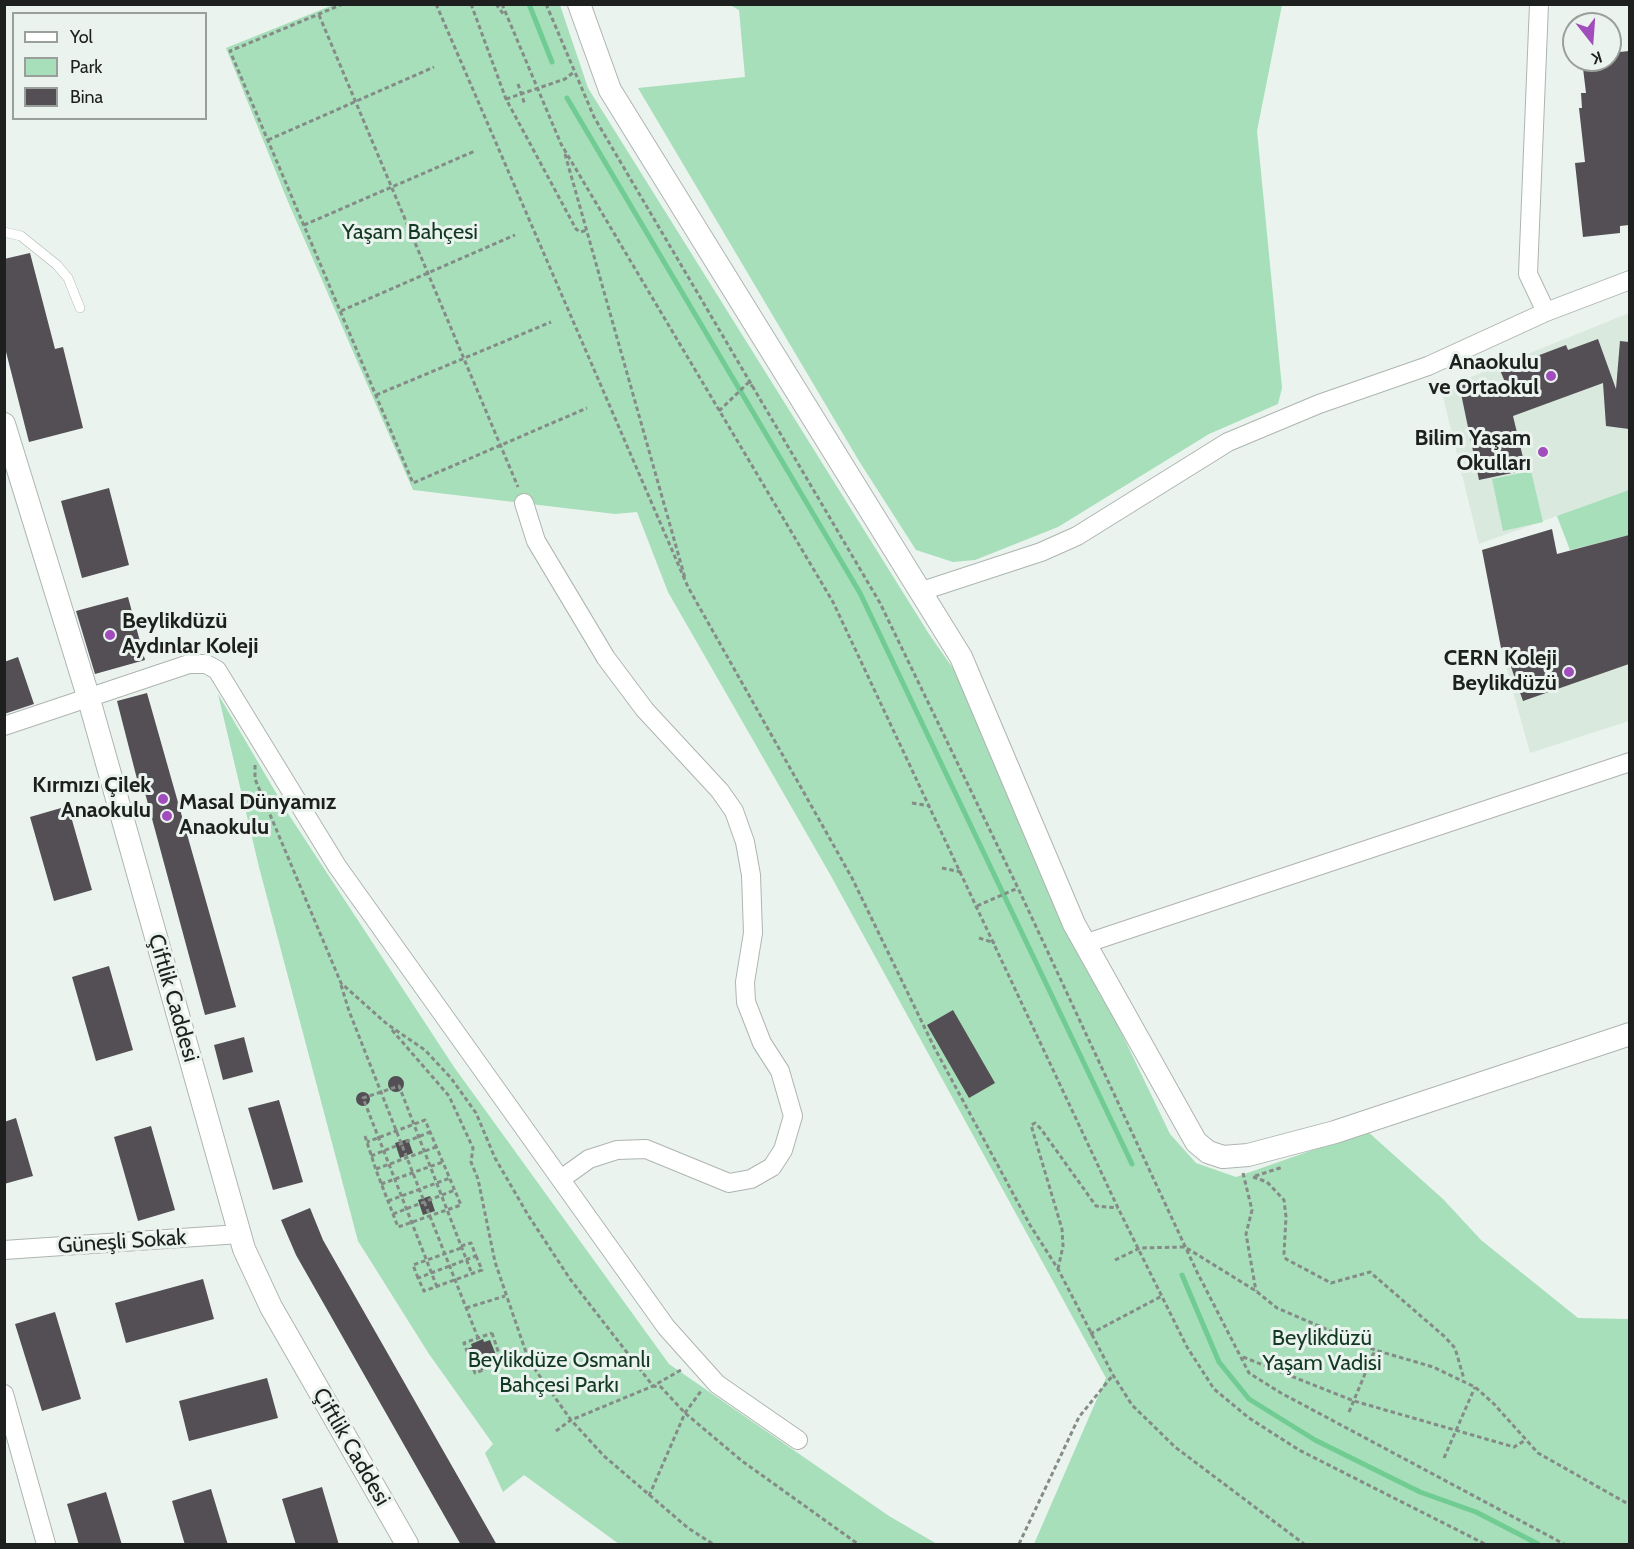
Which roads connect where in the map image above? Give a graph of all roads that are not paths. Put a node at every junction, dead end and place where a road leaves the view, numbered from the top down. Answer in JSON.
{"nodes":[{"id":1,"x":579,"y":4,"type":"edge"},
{"id":2,"x":1539,"y":4,"type":"edge"},
{"id":3,"x":4,"y":232,"type":"edge"},
{"id":4,"x":1629,"y":280,"type":"edge"},
{"id":5,"x":80,"y":308,"type":"dead end"},
{"id":6,"x":1546,"y":312,"type":"junction"},
{"id":7,"x":4,"y":424,"type":"edge"},
{"id":8,"x":524,"y":503,"type":"road end"},
{"id":9,"x":922,"y":591,"type":"junction"},
{"id":10,"x":88,"y":696,"type":"junction"},
{"id":11,"x":4,"y":726,"type":"edge"},
{"id":12,"x":1629,"y":762,"type":"edge"},
{"id":13,"x":1084,"y":944,"type":"junction"},
{"id":14,"x":1629,"y":1034,"type":"edge"},
{"id":15,"x":561,"y":1179,"type":"junction"},
{"id":16,"x":240,"y":1234,"type":"junction"},
{"id":17,"x":4,"y":1250,"type":"edge"},
{"id":18,"x":4,"y":1395,"type":"edge"},
{"id":19,"x":798,"y":1440,"type":"dead end"},
{"id":20,"x":46,"y":1545,"type":"edge"},
{"id":21,"x":407,"y":1545,"type":"edge"}],
"edges":[{"from":1,"to":9,"type":"street"},
{"from":2,"to":6,"type":"street"},
{"from":3,"to":5,"type":"lane"},
{"from":4,"to":6,"type":"street"},
{"from":6,"to":9,"type":"street"},
{"from":7,"to":10,"type":"street","name":"Çiftlik Caddesi"},
{"from":8,"to":15,"type":"street"},
{"from":9,"to":13,"type":"street"},
{"from":10,"to":11,"type":"street"},
{"from":10,"to":15,"type":"street"},
{"from":10,"to":16,"type":"street","name":"Çiftlik Caddesi"},
{"from":12,"to":13,"type":"street"},
{"from":13,"to":14,"type":"street"},
{"from":15,"to":19,"type":"street"},
{"from":16,"to":17,"type":"street","name":"Güneşli Sokak"},
{"from":16,"to":21,"type":"street","name":"Çiftlik Caddesi"},
{"from":18,"to":20,"type":"street"}]}
